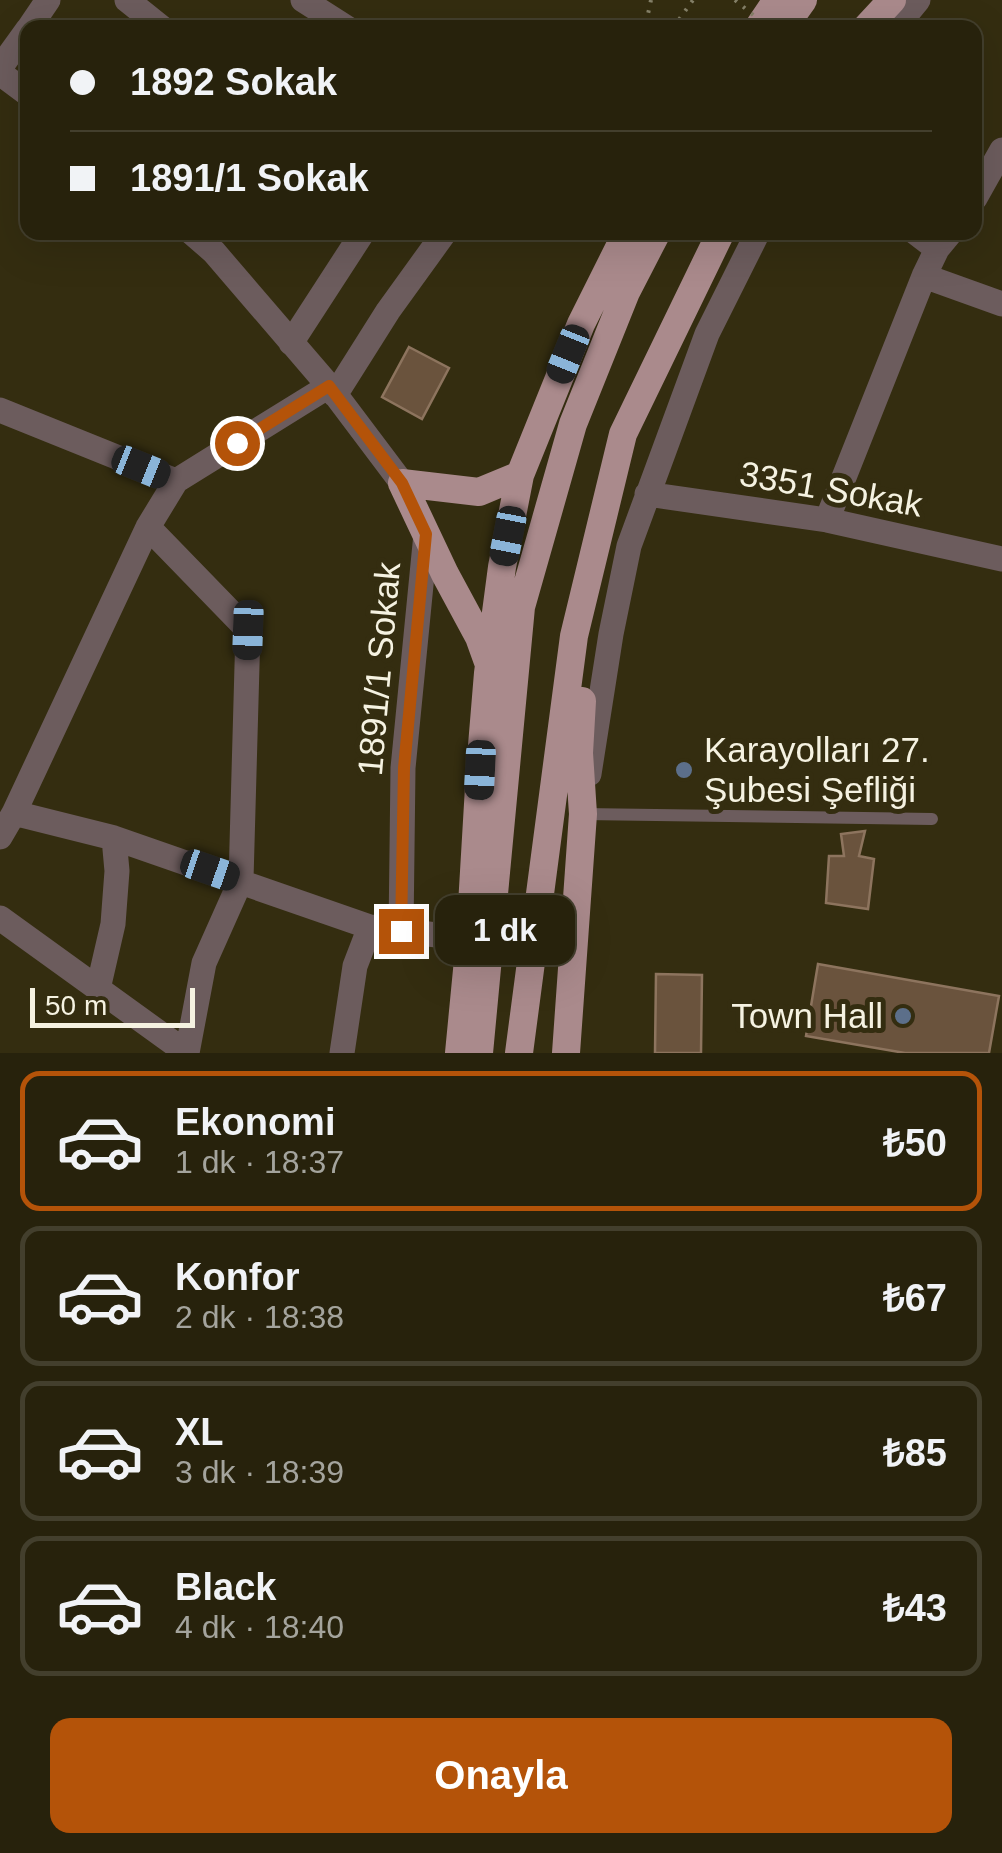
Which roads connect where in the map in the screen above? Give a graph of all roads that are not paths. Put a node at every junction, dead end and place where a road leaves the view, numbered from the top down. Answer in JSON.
{"nodes":[{"id":1,"x":127,"y":0,"type":"edge"},
{"id":2,"x":302,"y":0,"type":"edge"},
{"id":3,"x":892,"y":0,"type":"edge"},
{"id":4,"x":918,"y":0,"type":"edge"},
{"id":5,"x":149,"y":20,"type":"edge"},
{"id":6,"x":335,"y":20,"type":"edge"},
{"id":7,"x":873,"y":20,"type":"edge"},
{"id":8,"x":902,"y":20,"type":"edge"},
{"id":9,"x":20,"y":40,"type":"edge"},
{"id":10,"x":0,"y":70,"type":"edge"},
{"id":11,"x":20,"y":87,"type":"edge"},
{"id":12,"x":1002,"y":150,"type":"edge"},
{"id":13,"x":982,"y":186,"type":"edge"},
{"id":14,"x":358,"y":240,"type":"edge"},
{"id":15,"x":439,"y":240,"type":"edge"},
{"id":16,"x":622,"y":240,"type":"edge"},
{"id":17,"x":653,"y":240,"type":"edge"},
{"id":18,"x":717,"y":240,"type":"edge"},
{"id":19,"x":754,"y":240,"type":"edge"},
{"id":20,"x":944,"y":241,"type":"edge"},
{"id":21,"x":220,"y":242,"type":"edge"},
{"id":22,"x":924,"y":276,"type":"junction"},
{"id":23,"x":1002,"y":304,"type":"edge"},
{"id":24,"x":291,"y":343,"type":"junction"},
{"id":25,"x":332,"y":390,"type":"junction"},
{"id":26,"x":0,"y":410,"type":"edge"},
{"id":27,"x":520,"y":475,"type":"junction"},
{"id":28,"x":176,"y":481,"type":"junction"},
{"id":29,"x":402,"y":483,"type":"junction"},
{"id":30,"x":648,"y":494,"type":"junction"},
{"id":31,"x":827,"y":520,"type":"junction"},
{"id":32,"x":148,"y":527,"type":"junction"},
{"id":33,"x":426,"y":534,"type":"junction"},
{"id":34,"x":598,"y":536,"type":"junction"},
{"id":35,"x":1002,"y":559,"type":"edge"},
{"id":36,"x":489,"y":665,"type":"junction"},
{"id":37,"x":14,"y":813,"type":"junction"},
{"id":38,"x":584,"y":814,"type":"junction"},
{"id":39,"x":932,"y":819,"type":"dead end"},
{"id":40,"x":0,"y":837,"type":"edge"},
{"id":41,"x":114,"y":838,"type":"junction"},
{"id":42,"x":241,"y":880,"type":"junction"},
{"id":43,"x":0,"y":918,"type":"edge"},
{"id":44,"x":370,"y":927,"type":"junction"},
{"id":45,"x":401,"y":931,"type":"junction"},
{"id":46,"x":470,"y":939,"type":"junction"},
{"id":47,"x":98,"y":989,"type":"junction"},
{"id":48,"x":187,"y":1053,"type":"edge"},
{"id":49,"x":342,"y":1053,"type":"edge"},
{"id":50,"x":460,"y":1053,"type":"edge"},
{"id":51,"x":480,"y":1053,"type":"edge"},
{"id":52,"x":519,"y":1053,"type":"edge"},
{"id":53,"x":566,"y":1053,"type":"edge"}],
"edges":[{"from":1,"to":5,"type":"street"},
{"from":2,"to":6,"type":"street"},
{"from":3,"to":7,"type":"main road"},
{"from":4,"to":8,"type":"street"},
{"from":9,"to":10,"type":"street"},
{"from":10,"to":11,"type":"street"},
{"from":12,"to":13,"type":"street"},
{"from":14,"to":24,"type":"street"},
{"from":15,"to":25,"type":"street"},
{"from":16,"to":27,"type":"main road"},
{"from":17,"to":51,"type":"main road"},
{"from":18,"to":34,"type":"main road"},
{"from":19,"to":30,"type":"street"},
{"from":20,"to":22,"type":"street"},
{"from":21,"to":24,"type":"street"},
{"from":22,"to":23,"type":"street"},
{"from":22,"to":31,"type":"street"},
{"from":24,"to":25,"type":"street"},
{"from":25,"to":28,"type":"street"},
{"from":25,"to":29,"type":"street"},
{"from":26,"to":28,"type":"street"},
{"from":27,"to":29,"type":"main road"},
{"from":27,"to":36,"type":"main road"},
{"from":28,"to":32,"type":"street"},
{"from":29,"to":33,"type":"main road"},
{"from":30,"to":31,"type":"street","name":"3351 Sokak"},
{"from":30,"to":38,"type":"street"},
{"from":31,"to":35,"type":"street","name":"3351 Sokak"},
{"from":32,"to":37,"type":"street"},
{"from":32,"to":42,"type":"street"},
{"from":33,"to":36,"type":"main road"},
{"from":33,"to":45,"type":"street","name":"1891/1 Sokak"},
{"from":34,"to":38,"type":"main road"},
{"from":34,"to":52,"type":"main road"},
{"from":36,"to":46,"type":"main road"},
{"from":37,"to":40,"type":"street"},
{"from":37,"to":41,"type":"street"},
{"from":38,"to":39,"type":"lane"},
{"from":38,"to":53,"type":"main road"},
{"from":41,"to":42,"type":"street"},
{"from":41,"to":47,"type":"street"},
{"from":42,"to":44,"type":"street"},
{"from":42,"to":48,"type":"street"},
{"from":43,"to":47,"type":"street"},
{"from":44,"to":45,"type":"street"},
{"from":44,"to":49,"type":"street"},
{"from":45,"to":46,"type":"street"},
{"from":46,"to":50,"type":"main road"},
{"from":47,"to":48,"type":"street"}]}
